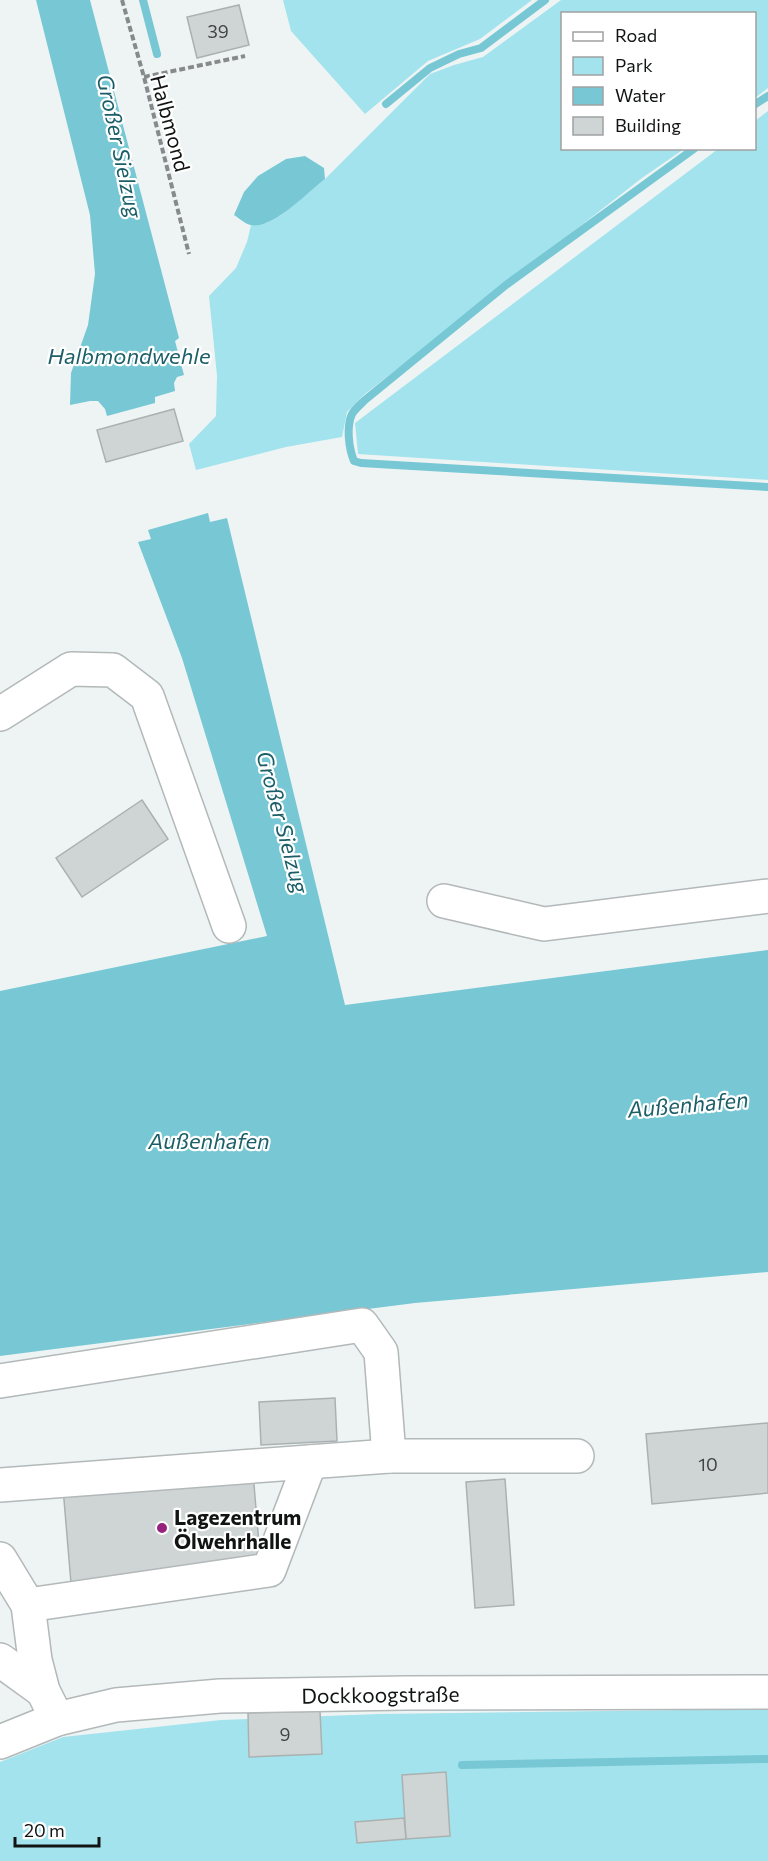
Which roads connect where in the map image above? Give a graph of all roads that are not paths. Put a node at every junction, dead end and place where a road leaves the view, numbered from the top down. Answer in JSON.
{"nodes":[{"id":1,"x":0,"y":714,"type":"edge"},
{"id":2,"x":768,"y":896,"type":"edge"},
{"id":3,"x":444,"y":901,"type":"dead end"},
{"id":4,"x":229,"y":926,"type":"dead end"},
{"id":5,"x":0,"y":1381,"type":"edge"},
{"id":6,"x":389,"y":1456,"type":"junction"},
{"id":7,"x":577,"y":1456,"type":"dead end"},
{"id":8,"x":310,"y":1462,"type":"junction"},
{"id":9,"x":0,"y":1485,"type":"edge"},
{"id":10,"x":0,"y":1559,"type":"edge"},
{"id":11,"x":28,"y":1605,"type":"junction"},
{"id":12,"x":0,"y":1660,"type":"edge"},
{"id":13,"x":768,"y":1692,"type":"edge"},
{"id":14,"x":50,"y":1705,"type":"junction"},
{"id":15,"x":0,"y":1742,"type":"edge"}],
"edges":[{"from":1,"to":4,"type":"street"},
{"from":2,"to":3,"type":"street"},
{"from":5,"to":6,"type":"street"},
{"from":6,"to":7,"type":"street"},
{"from":6,"to":8,"type":"street"},
{"from":8,"to":9,"type":"street"},
{"from":8,"to":11,"type":"street"},
{"from":10,"to":11,"type":"street"},
{"from":11,"to":14,"type":"street"},
{"from":12,"to":14,"type":"street"},
{"from":13,"to":14,"type":"street","name":"Dockkoogstraße"},
{"from":14,"to":15,"type":"street","name":"Dockkoogstraße"}]}
